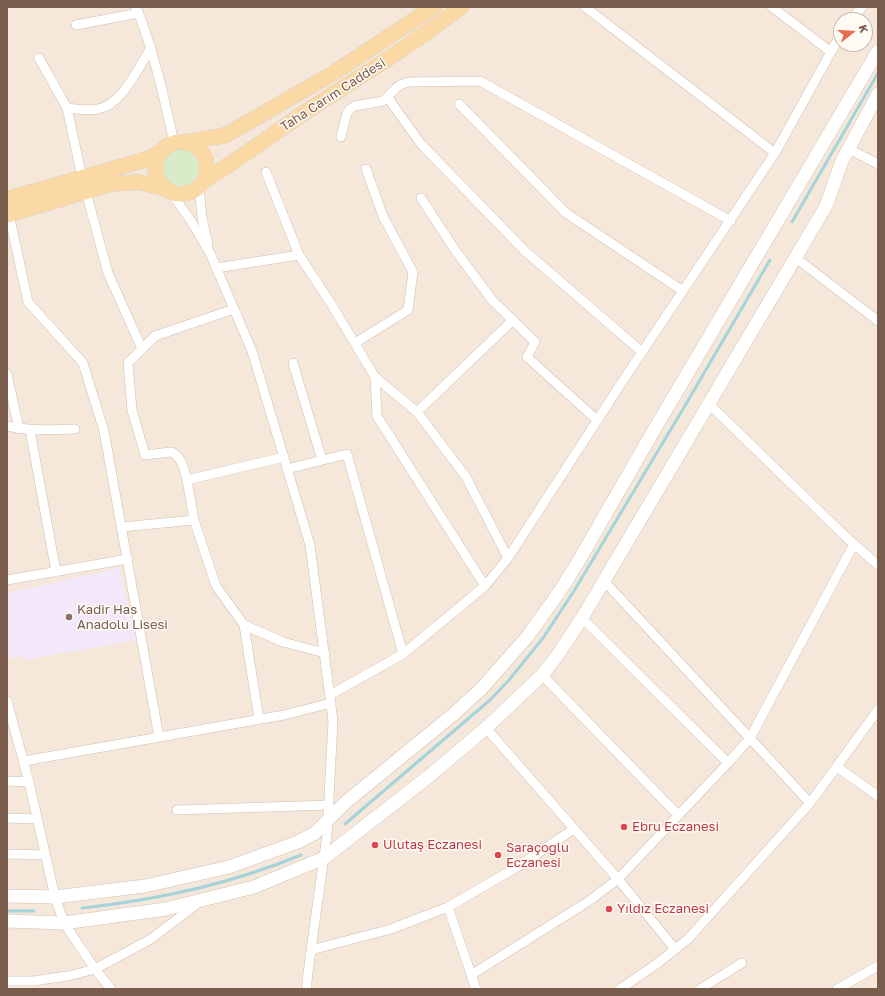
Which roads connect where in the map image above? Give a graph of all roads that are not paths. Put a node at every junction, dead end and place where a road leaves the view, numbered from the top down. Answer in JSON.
{"nodes":[{"id":1,"x":434,"y":7,"type":"edge"},
{"id":2,"x":461,"y":7,"type":"edge"},
{"id":3,"x":585,"y":7,"type":"edge"},
{"id":4,"x":772,"y":7,"type":"edge"},
{"id":5,"x":138,"y":10,"type":"edge"},
{"id":6,"x":76,"y":25,"type":"dead end"},
{"id":7,"x":151,"y":48,"type":"junction"},
{"id":8,"x":833,"y":48,"type":"edge"},
{"id":9,"x":878,"y":51,"type":"edge"},
{"id":10,"x":831,"y":52,"type":"junction"},
{"id":11,"x":39,"y":58,"type":"dead end"},
{"id":12,"x":878,"y":94,"type":"edge"},
{"id":13,"x":388,"y":98,"type":"junction"},
{"id":14,"x":459,"y":104,"type":"dead end"},
{"id":15,"x":67,"y":108,"type":"junction"},
{"id":16,"x":341,"y":137,"type":"dead end"},
{"id":17,"x":180,"y":142,"type":"junction"},
{"id":18,"x":849,"y":149,"type":"junction"},
{"id":19,"x":775,"y":153,"type":"junction"},
{"id":20,"x":159,"y":154,"type":"junction"},
{"id":21,"x":878,"y":164,"type":"edge"},
{"id":22,"x":366,"y":169,"type":"dead end"},
{"id":23,"x":266,"y":172,"type":"dead end"},
{"id":24,"x":201,"y":184,"type":"junction"},
{"id":25,"x":84,"y":185,"type":"junction"},
{"id":26,"x":168,"y":190,"type":"junction"},
{"id":27,"x":421,"y":198,"type":"dead end"},
{"id":28,"x":7,"y":199,"type":"edge"},
{"id":29,"x":8,"y":214,"type":"edge"},
{"id":30,"x":731,"y":221,"type":"junction"},
{"id":31,"x":210,"y":253,"type":"junction"},
{"id":32,"x":299,"y":255,"type":"junction"},
{"id":33,"x":796,"y":258,"type":"junction"},
{"id":34,"x":216,"y":268,"type":"junction"},
{"id":35,"x":683,"y":291,"type":"junction"},
{"id":36,"x":234,"y":309,"type":"junction"},
{"id":37,"x":513,"y":320,"type":"junction"},
{"id":38,"x":878,"y":321,"type":"edge"},
{"id":39,"x":355,"y":343,"type":"junction"},
{"id":40,"x":142,"y":349,"type":"junction"},
{"id":41,"x":642,"y":352,"type":"junction"},
{"id":42,"x":293,"y":363,"type":"dead end"},
{"id":43,"x":7,"y":374,"type":"edge"},
{"id":44,"x":375,"y":377,"type":"junction"},
{"id":45,"x":709,"y":404,"type":"junction"},
{"id":46,"x":417,"y":412,"type":"junction"},
{"id":47,"x":597,"y":420,"type":"junction"},
{"id":48,"x":7,"y":426,"type":"edge"},
{"id":49,"x":19,"y":429,"type":"junction"},
{"id":50,"x":75,"y":429,"type":"dead end"},
{"id":51,"x":30,"y":430,"type":"junction"},
{"id":52,"x":284,"y":458,"type":"junction"},
{"id":53,"x":322,"y":460,"type":"junction"},
{"id":54,"x":288,"y":469,"type":"junction"},
{"id":55,"x":187,"y":480,"type":"junction"},
{"id":56,"x":194,"y":520,"type":"junction"},
{"id":57,"x":122,"y":526,"type":"junction"},
{"id":58,"x":854,"y":544,"type":"junction"},
{"id":59,"x":508,"y":558,"type":"junction"},
{"id":60,"x":128,"y":559,"type":"junction"},
{"id":61,"x":878,"y":565,"type":"edge"},
{"id":62,"x":56,"y":572,"type":"junction"},
{"id":63,"x":7,"y":580,"type":"edge"},
{"id":64,"x":605,"y":582,"type":"junction"},
{"id":65,"x":485,"y":586,"type":"junction"},
{"id":66,"x":582,"y":618,"type":"junction"},
{"id":67,"x":244,"y":625,"type":"junction"},
{"id":68,"x":325,"y":654,"type":"junction"},
{"id":69,"x":403,"y":654,"type":"junction"},
{"id":70,"x":542,"y":675,"type":"junction"},
{"id":71,"x":330,"y":699,"type":"junction"},
{"id":72,"x":7,"y":701,"type":"edge"},
{"id":73,"x":878,"y":710,"type":"edge"},
{"id":74,"x":259,"y":719,"type":"junction"},
{"id":75,"x":486,"y":728,"type":"junction"},
{"id":76,"x":159,"y":737,"type":"junction"},
{"id":77,"x":750,"y":738,"type":"junction"},
{"id":78,"x":24,"y":761,"type":"junction"},
{"id":79,"x":728,"y":763,"type":"junction"},
{"id":80,"x":837,"y":767,"type":"junction"},
{"id":81,"x":7,"y":781,"type":"edge"},
{"id":82,"x":29,"y":782,"type":"junction"},
{"id":83,"x":878,"y":796,"type":"edge"},
{"id":84,"x":810,"y":803,"type":"junction"},
{"id":85,"x":329,"y":805,"type":"junction"},
{"id":86,"x":177,"y":810,"type":"dead end"},
{"id":87,"x":678,"y":815,"type":"junction"},
{"id":88,"x":7,"y":818,"type":"edge"},
{"id":89,"x":37,"y":819,"type":"junction"},
{"id":90,"x":328,"y":820,"type":"junction"},
{"id":91,"x":574,"y":828,"type":"junction"},
{"id":92,"x":7,"y":854,"type":"edge"},
{"id":93,"x":45,"y":855,"type":"junction"},
{"id":94,"x":324,"y":858,"type":"junction"},
{"id":95,"x":618,"y":879,"type":"junction"},
{"id":96,"x":7,"y":896,"type":"edge"},
{"id":97,"x":55,"y":897,"type":"junction"},
{"id":98,"x":202,"y":900,"type":"junction"},
{"id":99,"x":448,"y":908,"type":"junction"},
{"id":100,"x":7,"y":921,"type":"edge"},
{"id":101,"x":64,"y":923,"type":"junction"},
{"id":102,"x":675,"y":949,"type":"junction"},
{"id":103,"x":311,"y":950,"type":"junction"},
{"id":104,"x":742,"y":963,"type":"dead end"},
{"id":105,"x":878,"y":966,"type":"edge"},
{"id":106,"x":95,"y":969,"type":"junction"},
{"id":107,"x":471,"y":975,"type":"junction"},
{"id":108,"x":7,"y":981,"type":"edge"},
{"id":109,"x":34,"y":985,"type":"edge"},
{"id":110,"x":111,"y":989,"type":"edge"},
{"id":111,"x":307,"y":989,"type":"edge"},
{"id":112,"x":476,"y":989,"type":"edge"},
{"id":113,"x":620,"y":989,"type":"edge"},
{"id":114,"x":701,"y":989,"type":"edge"},
{"id":115,"x":837,"y":989,"type":"edge"}],
"edges":[{"from":1,"to":17,"type":"main road","name":"Taha Carım Caddesi"},
{"from":2,"to":24,"type":"main road","name":"Taha Carım Caddesi"},
{"from":3,"to":19,"type":"street"},
{"from":4,"to":10,"type":"street"},
{"from":5,"to":6,"type":"street"},
{"from":5,"to":7,"type":"street"},
{"from":7,"to":15,"type":"street"},
{"from":7,"to":17,"type":"street"},
{"from":8,"to":10,"type":"street"},
{"from":9,"to":90,"type":"main road"},
{"from":10,"to":19,"type":"street"},
{"from":11,"to":15,"type":"street"},
{"from":12,"to":18,"type":"main road"},
{"from":13,"to":16,"type":"street"},
{"from":13,"to":30,"type":"street"},
{"from":13,"to":41,"type":"street"},
{"from":14,"to":35,"type":"street"},
{"from":15,"to":25,"type":"street"},
{"from":17,"to":20,"type":"main road"},
{"from":17,"to":24,"type":"main road"},
{"from":18,"to":21,"type":"street"},
{"from":18,"to":33,"type":"main road"},
{"from":19,"to":30,"type":"street"},
{"from":20,"to":25,"type":"main road"},
{"from":20,"to":26,"type":"main road"},
{"from":22,"to":39,"type":"street"},
{"from":23,"to":32,"type":"street"},
{"from":24,"to":26,"type":"main road"},
{"from":24,"to":31,"type":"street"},
{"from":25,"to":26,"type":"main road"},
{"from":25,"to":28,"type":"main road"},
{"from":25,"to":29,"type":"main road"},
{"from":25,"to":40,"type":"street"},
{"from":26,"to":31,"type":"street"},
{"from":27,"to":37,"type":"street"},
{"from":29,"to":57,"type":"street"},
{"from":30,"to":35,"type":"street"},
{"from":31,"to":34,"type":"street"},
{"from":32,"to":34,"type":"street"},
{"from":32,"to":39,"type":"street"},
{"from":33,"to":38,"type":"street"},
{"from":33,"to":45,"type":"main road"},
{"from":34,"to":36,"type":"street"},
{"from":35,"to":41,"type":"street"},
{"from":36,"to":40,"type":"street"},
{"from":36,"to":52,"type":"street"},
{"from":37,"to":46,"type":"street"},
{"from":37,"to":47,"type":"street"},
{"from":39,"to":44,"type":"street"},
{"from":40,"to":55,"type":"street"},
{"from":41,"to":47,"type":"street"},
{"from":42,"to":53,"type":"street"},
{"from":43,"to":49,"type":"street"},
{"from":44,"to":46,"type":"street"},
{"from":44,"to":65,"type":"street"},
{"from":45,"to":58,"type":"street"},
{"from":45,"to":64,"type":"main road"},
{"from":46,"to":59,"type":"street"},
{"from":47,"to":59,"type":"street"},
{"from":48,"to":49,"type":"street"},
{"from":49,"to":51,"type":"street"},
{"from":50,"to":51,"type":"street"},
{"from":51,"to":62,"type":"street"},
{"from":52,"to":54,"type":"street"},
{"from":52,"to":55,"type":"street"},
{"from":53,"to":54,"type":"street"},
{"from":53,"to":69,"type":"street"},
{"from":54,"to":68,"type":"street"},
{"from":55,"to":56,"type":"street"},
{"from":56,"to":57,"type":"street"},
{"from":56,"to":67,"type":"street"},
{"from":57,"to":60,"type":"street"},
{"from":58,"to":61,"type":"street"},
{"from":58,"to":77,"type":"street"},
{"from":59,"to":65,"type":"street"},
{"from":60,"to":62,"type":"street"},
{"from":60,"to":76,"type":"street"},
{"from":62,"to":63,"type":"street"},
{"from":64,"to":66,"type":"main road"},
{"from":64,"to":77,"type":"street"},
{"from":65,"to":69,"type":"street"},
{"from":66,"to":70,"type":"main road"},
{"from":66,"to":79,"type":"street"},
{"from":67,"to":68,"type":"street"},
{"from":67,"to":74,"type":"street"},
{"from":68,"to":71,"type":"street"},
{"from":69,"to":71,"type":"street"},
{"from":70,"to":75,"type":"main road"},
{"from":70,"to":87,"type":"street"},
{"from":71,"to":74,"type":"street"},
{"from":71,"to":85,"type":"street"},
{"from":72,"to":78,"type":"street"},
{"from":73,"to":80,"type":"street"},
{"from":74,"to":76,"type":"street"},
{"from":75,"to":91,"type":"street"},
{"from":75,"to":94,"type":"main road"},
{"from":76,"to":78,"type":"street"},
{"from":77,"to":79,"type":"street"},
{"from":77,"to":84,"type":"street"},
{"from":78,"to":82,"type":"street"},
{"from":79,"to":87,"type":"street"},
{"from":80,"to":83,"type":"street"},
{"from":80,"to":84,"type":"street"},
{"from":81,"to":82,"type":"street"},
{"from":82,"to":89,"type":"street"},
{"from":84,"to":102,"type":"street"},
{"from":85,"to":86,"type":"street"},
{"from":85,"to":90,"type":"street"},
{"from":87,"to":95,"type":"street"},
{"from":88,"to":89,"type":"street"},
{"from":89,"to":93,"type":"street"},
{"from":90,"to":94,"type":"street"},
{"from":90,"to":97,"type":"main road"},
{"from":91,"to":95,"type":"street"},
{"from":91,"to":99,"type":"street"},
{"from":92,"to":93,"type":"street"},
{"from":93,"to":97,"type":"street"},
{"from":94,"to":98,"type":"main road"},
{"from":94,"to":103,"type":"street"},
{"from":95,"to":102,"type":"street"},
{"from":95,"to":107,"type":"street"},
{"from":96,"to":97,"type":"main road"},
{"from":97,"to":101,"type":"street"},
{"from":98,"to":101,"type":"main road"},
{"from":98,"to":106,"type":"street"},
{"from":99,"to":103,"type":"street"},
{"from":99,"to":107,"type":"street"},
{"from":100,"to":101,"type":"main road"},
{"from":101,"to":106,"type":"street"},
{"from":102,"to":113,"type":"street"},
{"from":103,"to":111,"type":"street"},
{"from":104,"to":114,"type":"street"},
{"from":105,"to":115,"type":"street"},
{"from":106,"to":109,"type":"street"},
{"from":106,"to":110,"type":"street"},
{"from":107,"to":112,"type":"street"},
{"from":108,"to":109,"type":"street"}]}
